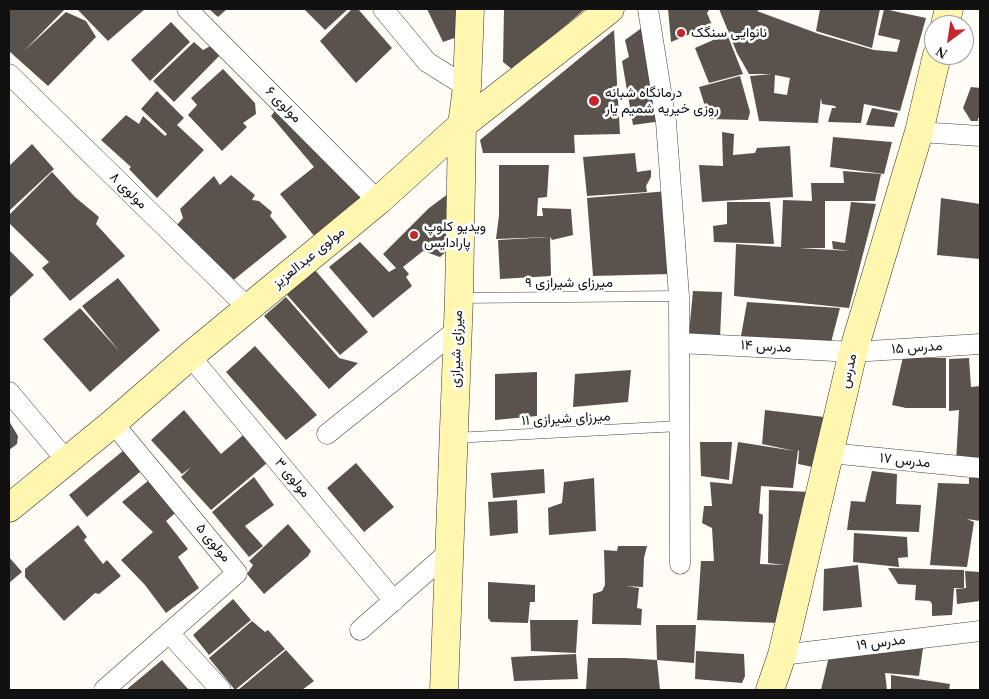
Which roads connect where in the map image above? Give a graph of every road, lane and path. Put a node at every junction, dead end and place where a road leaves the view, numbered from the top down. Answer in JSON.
{"nodes":[{"id":1,"x":187,"y":9,"type":"edge"},
{"id":2,"x":383,"y":9,"type":"edge"},
{"id":3,"x":470,"y":9,"type":"edge"},
{"id":4,"x":610,"y":9,"type":"edge"},
{"id":5,"x":648,"y":9,"type":"edge"},
{"id":6,"x":935,"y":65,"type":"edge"},
{"id":7,"x":9,"y":74,"type":"edge"},
{"id":8,"x":467,"y":87,"type":"junction"},
{"id":9,"x":462,"y":125,"type":"junction"},
{"id":10,"x":919,"y":132,"type":"junction"},
{"id":11,"x":980,"y":136,"type":"edge"},
{"id":12,"x":378,"y":201,"type":"junction"},
{"id":13,"x":679,"y":296,"type":"junction"},
{"id":14,"x":459,"y":298,"type":"junction"},
{"id":15,"x":248,"y":308,"type":"junction"},
{"id":16,"x":458,"y":329,"type":"junction"},
{"id":17,"x":680,"y":343,"type":"junction"},
{"id":18,"x":980,"y":344,"type":"edge"},
{"id":19,"x":853,"y":352,"type":"junction"},
{"id":20,"x":190,"y":356,"type":"junction"},
{"id":21,"x":9,"y":392,"type":"edge"},
{"id":22,"x":113,"y":423,"type":"junction"},
{"id":23,"x":680,"y":426,"type":"junction"},
{"id":24,"x":327,"y":434,"type":"dead end"},
{"id":25,"x":454,"y":438,"type":"junction"},
{"id":26,"x":830,"y":453,"type":"junction"},
{"id":27,"x":66,"y":460,"type":"junction"},
{"id":28,"x":980,"y":468,"type":"edge"},
{"id":29,"x":9,"y":508,"type":"edge"},
{"id":30,"x":449,"y":552,"type":"junction"},
{"id":31,"x":680,"y":564,"type":"dead end"},
{"id":32,"x":394,"y":601,"type":"junction"},
{"id":33,"x":360,"y":630,"type":"dead end"},
{"id":34,"x":980,"y":631,"type":"edge"},
{"id":35,"x":169,"y":632,"type":"junction"},
{"id":36,"x":782,"y":655,"type":"junction"},
{"id":37,"x":104,"y":690,"type":"edge"},
{"id":38,"x":221,"y":690,"type":"edge"},
{"id":39,"x":444,"y":690,"type":"edge"},
{"id":40,"x":770,"y":690,"type":"edge"}],
"edges":[{"from":1,"to":12,"type":"street","name":"مولوی ۶"},
{"from":2,"to":8,"type":"street"},
{"from":3,"to":8,"type":"main road","name":"میرزای شیرازی"},
{"from":4,"to":9,"type":"main road","name":"مولوی عبدالعزیز"},
{"from":5,"to":13,"type":"street"},
{"from":6,"to":10,"type":"main road","name":"مدرس"},
{"from":7,"to":15,"type":"street","name":"مولوی ۸"},
{"from":8,"to":9,"type":"main road","name":"میرزای شیرازی"},
{"from":9,"to":12,"type":"main road","name":"مولوی عبدالعزیز"},
{"from":9,"to":14,"type":"main road","name":"میرزای شیرازی"},
{"from":10,"to":11,"type":"street"},
{"from":10,"to":19,"type":"main road","name":"مدرس"},
{"from":12,"to":15,"type":"main road","name":"مولوی عبدالعزیز"},
{"from":13,"to":14,"type":"lane","name":"میرزای شیرازی ۹"},
{"from":13,"to":17,"type":"street"},
{"from":14,"to":16,"type":"main road","name":"میرزای شیرازی"},
{"from":15,"to":20,"type":"main road","name":"مولوی عبدالعزیز"},
{"from":16,"to":24,"type":"street"},
{"from":16,"to":25,"type":"main road","name":"میرزای شیرازی"},
{"from":17,"to":19,"type":"street","name":"مدرس ۱۴"},
{"from":17,"to":23,"type":"street"},
{"from":18,"to":19,"type":"street","name":"مدرس ۱۵"},
{"from":19,"to":26,"type":"main road","name":"مدرس"},
{"from":20,"to":22,"type":"main road","name":"مولوی عبدالعزیز"},
{"from":20,"to":32,"type":"street","name":"مولوی ۳"},
{"from":21,"to":27,"type":"street"},
{"from":22,"to":27,"type":"main road","name":"مولوی عبدالعزیز"},
{"from":22,"to":35,"type":"street","name":"مولوی ۵"},
{"from":23,"to":25,"type":"lane","name":"میرزای شیرازی ۱۱"},
{"from":23,"to":31,"type":"street"},
{"from":25,"to":30,"type":"main road","name":"میرزای شیرازی"},
{"from":26,"to":28,"type":"street","name":"مدرس ۱۷"},
{"from":26,"to":36,"type":"main road","name":"مدرس"},
{"from":27,"to":29,"type":"main road","name":"مولوی عبدالعزیز"},
{"from":30,"to":32,"type":"street"},
{"from":30,"to":39,"type":"main road","name":"میرزای شیرازی"},
{"from":32,"to":33,"type":"street"},
{"from":34,"to":36,"type":"street","name":"مدرس ۱۹"},
{"from":35,"to":37,"type":"street","name":"مولوی ۵"},
{"from":35,"to":38,"type":"street"},
{"from":36,"to":40,"type":"main road","name":"مدرس"}]}
